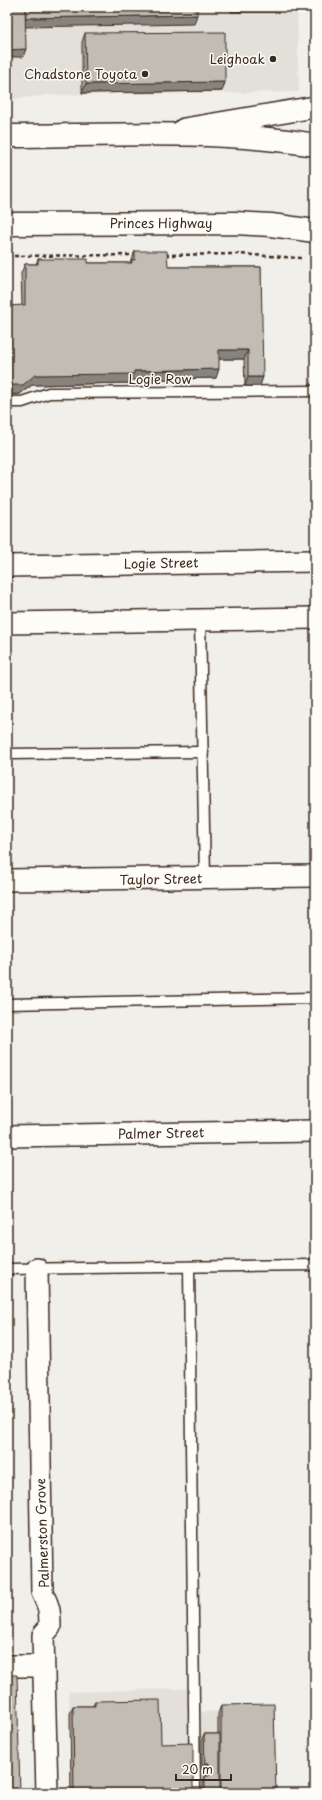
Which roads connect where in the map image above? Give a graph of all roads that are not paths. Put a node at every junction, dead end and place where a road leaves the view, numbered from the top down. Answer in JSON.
{"nodes":[{"id":1,"x":315,"y":107,"type":"edge"},
{"id":2,"x":146,"y":135,"type":"junction"},
{"id":3,"x":7,"y":136,"type":"edge"},
{"id":4,"x":315,"y":145,"type":"edge"},
{"id":5,"x":7,"y":224,"type":"edge"},
{"id":6,"x":315,"y":232,"type":"edge"},
{"id":7,"x":315,"y":391,"type":"edge"},
{"id":8,"x":7,"y":402,"type":"edge"},
{"id":9,"x":315,"y":561,"type":"edge"},
{"id":10,"x":7,"y":566,"type":"edge"},
{"id":11,"x":315,"y":618,"type":"edge"},
{"id":12,"x":200,"y":620,"type":"junction"},
{"id":13,"x":7,"y":623,"type":"edge"},
{"id":14,"x":203,"y":752,"type":"junction"},
{"id":15,"x":7,"y":754,"type":"edge"},
{"id":16,"x":315,"y":876,"type":"edge"},
{"id":17,"x":205,"y":878,"type":"junction"},
{"id":18,"x":7,"y":880,"type":"edge"},
{"id":19,"x":313,"y":998,"type":"dead end"},
{"id":20,"x":7,"y":1004,"type":"edge"},
{"id":21,"x":315,"y":1131,"type":"edge"},
{"id":22,"x":7,"y":1136,"type":"edge"},
{"id":23,"x":315,"y":1265,"type":"edge"},
{"id":24,"x":189,"y":1267,"type":"junction"},
{"id":25,"x":7,"y":1269,"type":"edge"},
{"id":26,"x":37,"y":1269,"type":"junction"},
{"id":27,"x":7,"y":1666,"type":"edge"},
{"id":28,"x":43,"y":1666,"type":"junction"},
{"id":29,"x":47,"y":1793,"type":"edge"},
{"id":30,"x":195,"y":1793,"type":"edge"}],
"edges":[{"from":1,"to":2,"type":"street"},
{"from":2,"to":3,"type":"highway"},
{"from":2,"to":4,"type":"highway"},
{"from":5,"to":6,"type":"highway","name":"Princes Highway"},
{"from":7,"to":8,"type":"lane","name":"Logie Row"},
{"from":9,"to":10,"type":"street","name":"Logie Street"},
{"from":11,"to":12,"type":"street"},
{"from":12,"to":13,"type":"street"},
{"from":12,"to":14,"type":"lane"},
{"from":14,"to":15,"type":"lane"},
{"from":14,"to":17,"type":"lane"},
{"from":16,"to":17,"type":"street","name":"Taylor Street"},
{"from":17,"to":18,"type":"street","name":"Taylor Street"},
{"from":19,"to":20,"type":"lane"},
{"from":21,"to":22,"type":"street","name":"Palmer Street"},
{"from":23,"to":24,"type":"lane"},
{"from":24,"to":26,"type":"lane"},
{"from":24,"to":30,"type":"lane"},
{"from":25,"to":26,"type":"lane"},
{"from":26,"to":28,"type":"street","name":"Palmerston Grove"},
{"from":27,"to":28,"type":"street"},
{"from":28,"to":29,"type":"street","name":"Palmerston Grove"}]}
